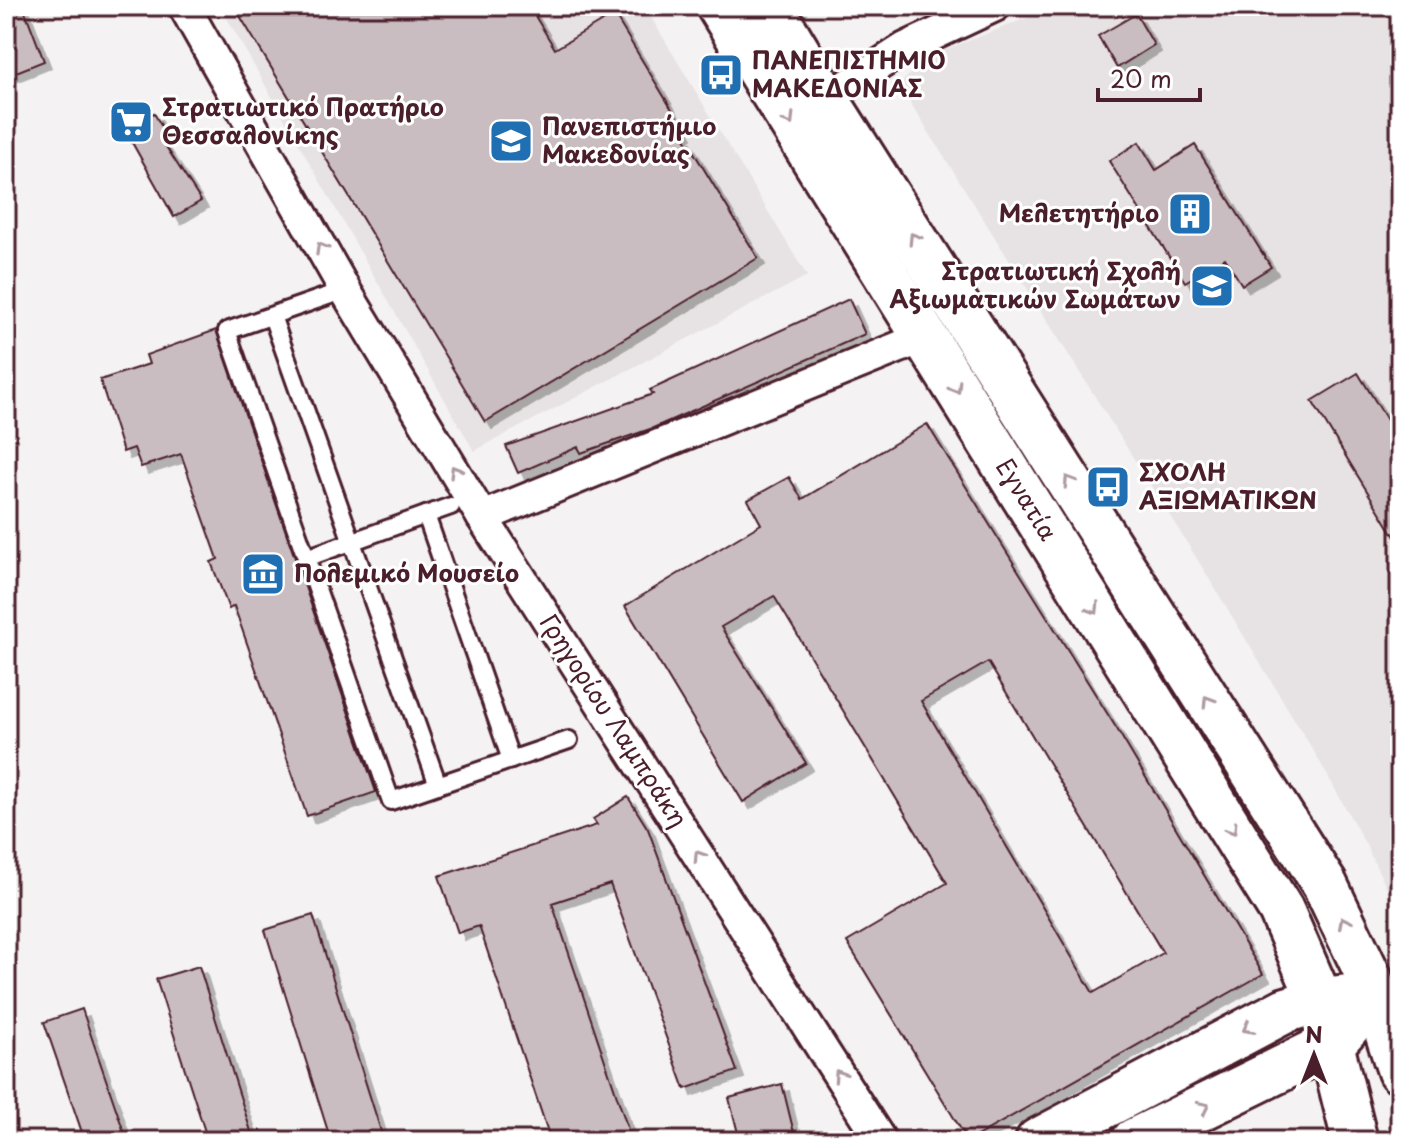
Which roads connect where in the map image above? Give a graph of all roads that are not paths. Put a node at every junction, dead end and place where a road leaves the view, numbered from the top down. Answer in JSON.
{"nodes":[{"id":1,"x":184,"y":6,"type":"edge"},
{"id":2,"x":719,"y":6,"type":"edge"},
{"id":3,"x":770,"y":6,"type":"edge"},
{"id":4,"x":995,"y":6,"type":"edge"},
{"id":5,"x":826,"y":99,"type":"junction"},
{"id":6,"x":345,"y":290,"type":"junction"},
{"id":7,"x":272,"y":316,"type":"junction"},
{"id":8,"x":924,"y":337,"type":"junction"},
{"id":9,"x":451,"y":506,"type":"dead end"},
{"id":10,"x":426,"y":515,"type":"junction"},
{"id":11,"x":482,"y":517,"type":"junction"},
{"id":12,"x":352,"y":541,"type":"junction"},
{"id":13,"x":306,"y":558,"type":"junction"},
{"id":14,"x":569,"y":740,"type":"dead end"},
{"id":15,"x":511,"y":760,"type":"junction"},
{"id":16,"x":438,"y":785,"type":"junction"},
{"id":17,"x":1376,"y":994,"type":"junction"},
{"id":18,"x":1320,"y":1000,"type":"junction"},
{"id":19,"x":1332,"y":1044,"type":"junction"},
{"id":20,"x":1400,"y":1071,"type":"edge"},
{"id":21,"x":881,"y":1141,"type":"edge"},
{"id":22,"x":1038,"y":1141,"type":"edge"},
{"id":23,"x":1134,"y":1141,"type":"edge"},
{"id":24,"x":1355,"y":1141,"type":"edge"}],
"edges":[{"from":6,"to":1,"type":"street","name":"Γρηγορίου Λαμπράκη","one_way":true},
{"from":2,"to":8,"type":"main road","name":"Εγνατία","one_way":true},
{"from":3,"to":5,"type":"main road","name":"Εγνατία"},
{"from":4,"to":5,"type":"street"},
{"from":17,"to":5,"type":"main road","name":"Εγνατία","one_way":true},
{"from":6,"to":7,"type":"lane"},
{"from":11,"to":6,"type":"street","name":"Γρηγορίου Λαμπράκη","one_way":true},
{"from":7,"to":12,"type":"lane"},
{"from":7,"to":13,"type":"lane"},
{"from":8,"to":11,"type":"street"},
{"from":8,"to":18,"type":"main road","name":"Εγνατία","one_way":true},
{"from":9,"to":10,"type":"lane"},
{"from":10,"to":12,"type":"lane"},
{"from":10,"to":15,"type":"lane"},
{"from":21,"to":11,"type":"street","name":"Γρηγορίου Λαμπράκη","one_way":true},
{"from":12,"to":13,"type":"lane"},
{"from":12,"to":16,"type":"lane"},
{"from":13,"to":16,"type":"lane"},
{"from":14,"to":15,"type":"lane"},
{"from":15,"to":16,"type":"lane"},
{"from":17,"to":18,"type":"main road"},
{"from":17,"to":19,"type":"main road"},
{"from":17,"to":20,"type":"main road","name":"Εγνατία"},
{"from":18,"to":19,"type":"main road","name":"Εγνατία"},
{"from":18,"to":22,"type":"main road","one_way":true},
{"from":23,"to":19,"type":"main road","one_way":true},
{"from":19,"to":24,"type":"main road","name":"Εγνατία"}]}
